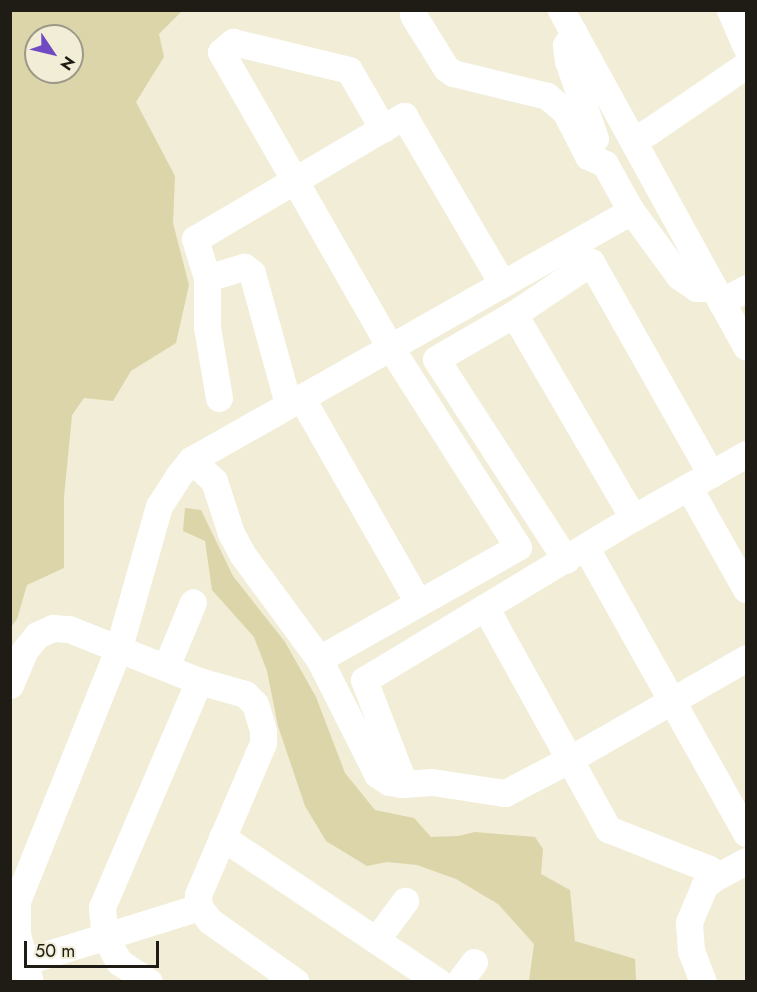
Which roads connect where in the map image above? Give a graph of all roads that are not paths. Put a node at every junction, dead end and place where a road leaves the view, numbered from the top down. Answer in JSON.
{"nodes":[{"id":1,"x":730,"y":10,"type":"edge"},
{"id":2,"x":413,"y":15,"type":"dead end"},
{"id":3,"x":569,"y":18,"type":"edge"},
{"id":4,"x":747,"y":47,"type":"edge"},
{"id":5,"x":747,"y":65,"type":"edge"},
{"id":6,"x":383,"y":129,"type":"junction"},
{"id":7,"x":633,"y":140,"type":"junction"},
{"id":8,"x":605,"y":164,"type":"junction"},
{"id":9,"x":293,"y":180,"type":"junction"},
{"id":10,"x":630,"y":208,"type":"junction"},
{"id":11,"x":207,"y":278,"type":"junction"},
{"id":12,"x":502,"y":283,"type":"junction"},
{"id":13,"x":747,"y":288,"type":"edge"},
{"id":14,"x":717,"y":295,"type":"junction"},
{"id":15,"x":514,"y":314,"type":"junction"},
{"id":16,"x":390,"y":347,"type":"junction"},
{"id":17,"x":747,"y":347,"type":"edge"},
{"id":18,"x":219,"y":398,"type":"dead end"},
{"id":19,"x":295,"y":401,"type":"junction"},
{"id":20,"x":747,"y":454,"type":"edge"},
{"id":21,"x":191,"y":460,"type":"junction"},
{"id":22,"x":700,"y":481,"type":"junction"},
{"id":23,"x":633,"y":518,"type":"junction"},
{"id":24,"x":576,"y":554,"type":"junction"},
{"id":25,"x":747,"y":589,"type":"edge"},
{"id":26,"x":193,"y":602,"type":"dead end"},
{"id":27,"x":418,"y":602,"type":"junction"},
{"id":28,"x":485,"y":607,"type":"junction"},
{"id":29,"x":119,"y":647,"type":"junction"},
{"id":30,"x":747,"y":658,"type":"edge"},
{"id":31,"x":319,"y":659,"type":"junction"},
{"id":32,"x":166,"y":666,"type":"junction"},
{"id":33,"x":199,"y":681,"type":"junction"},
{"id":34,"x":10,"y":685,"type":"edge"},
{"id":35,"x":673,"y":700,"type":"junction"},
{"id":36,"x":570,"y":759,"type":"junction"},
{"id":37,"x":400,"y":784,"type":"junction"},
{"id":38,"x":747,"y":834,"type":"edge"},
{"id":39,"x":222,"y":837,"type":"junction"},
{"id":40,"x":747,"y":861,"type":"edge"},
{"id":41,"x":714,"y":878,"type":"junction"},
{"id":42,"x":405,"y":901,"type":"dead end"},
{"id":43,"x":199,"y":907,"type":"junction"},
{"id":44,"x":105,"y":937,"type":"junction"},
{"id":45,"x":376,"y":940,"type":"junction"},
{"id":46,"x":22,"y":970,"type":"edge"},
{"id":47,"x":149,"y":981,"type":"edge"},
{"id":48,"x":296,"y":981,"type":"edge"},
{"id":49,"x":439,"y":981,"type":"edge"},
{"id":50,"x":703,"y":981,"type":"edge"}],
"edges":[{"from":1,"to":4,"type":"street"},
{"from":2,"to":8,"type":"street"},
{"from":3,"to":7,"type":"street"},
{"from":3,"to":8,"type":"street"},
{"from":5,"to":7,"type":"street"},
{"from":6,"to":9,"type":"street"},
{"from":6,"to":9,"type":"street"},
{"from":6,"to":12,"type":"street"},
{"from":7,"to":14,"type":"street"},
{"from":8,"to":10,"type":"street"},
{"from":9,"to":11,"type":"street"},
{"from":9,"to":16,"type":"street"},
{"from":10,"to":12,"type":"street"},
{"from":10,"to":14,"type":"street"},
{"from":11,"to":18,"type":"street"},
{"from":11,"to":19,"type":"street"},
{"from":12,"to":16,"type":"street"},
{"from":13,"to":14,"type":"street"},
{"from":14,"to":17,"type":"street"},
{"from":15,"to":22,"type":"street"},
{"from":15,"to":23,"type":"street"},
{"from":15,"to":24,"type":"street"},
{"from":16,"to":19,"type":"street"},
{"from":16,"to":27,"type":"street"},
{"from":19,"to":21,"type":"street"},
{"from":19,"to":27,"type":"street"},
{"from":20,"to":22,"type":"street"},
{"from":21,"to":29,"type":"street"},
{"from":21,"to":31,"type":"street"},
{"from":22,"to":23,"type":"street"},
{"from":22,"to":25,"type":"street"},
{"from":23,"to":24,"type":"street"},
{"from":24,"to":28,"type":"street"},
{"from":24,"to":35,"type":"street"},
{"from":26,"to":32,"type":"street"},
{"from":27,"to":31,"type":"street"},
{"from":28,"to":36,"type":"street"},
{"from":28,"to":37,"type":"street"},
{"from":29,"to":32,"type":"street"},
{"from":29,"to":34,"type":"street"},
{"from":29,"to":46,"type":"street"},
{"from":30,"to":35,"type":"street"},
{"from":31,"to":37,"type":"street"},
{"from":32,"to":33,"type":"street"},
{"from":33,"to":39,"type":"street"},
{"from":33,"to":44,"type":"street"},
{"from":35,"to":36,"type":"street"},
{"from":35,"to":38,"type":"street"},
{"from":36,"to":37,"type":"street"},
{"from":36,"to":41,"type":"street"},
{"from":39,"to":43,"type":"street"},
{"from":39,"to":45,"type":"street"},
{"from":40,"to":41,"type":"street"},
{"from":41,"to":50,"type":"street"},
{"from":42,"to":45,"type":"street"},
{"from":43,"to":44,"type":"street"},
{"from":43,"to":48,"type":"street"},
{"from":44,"to":46,"type":"street"},
{"from":44,"to":47,"type":"street"},
{"from":45,"to":49,"type":"street"}]}
